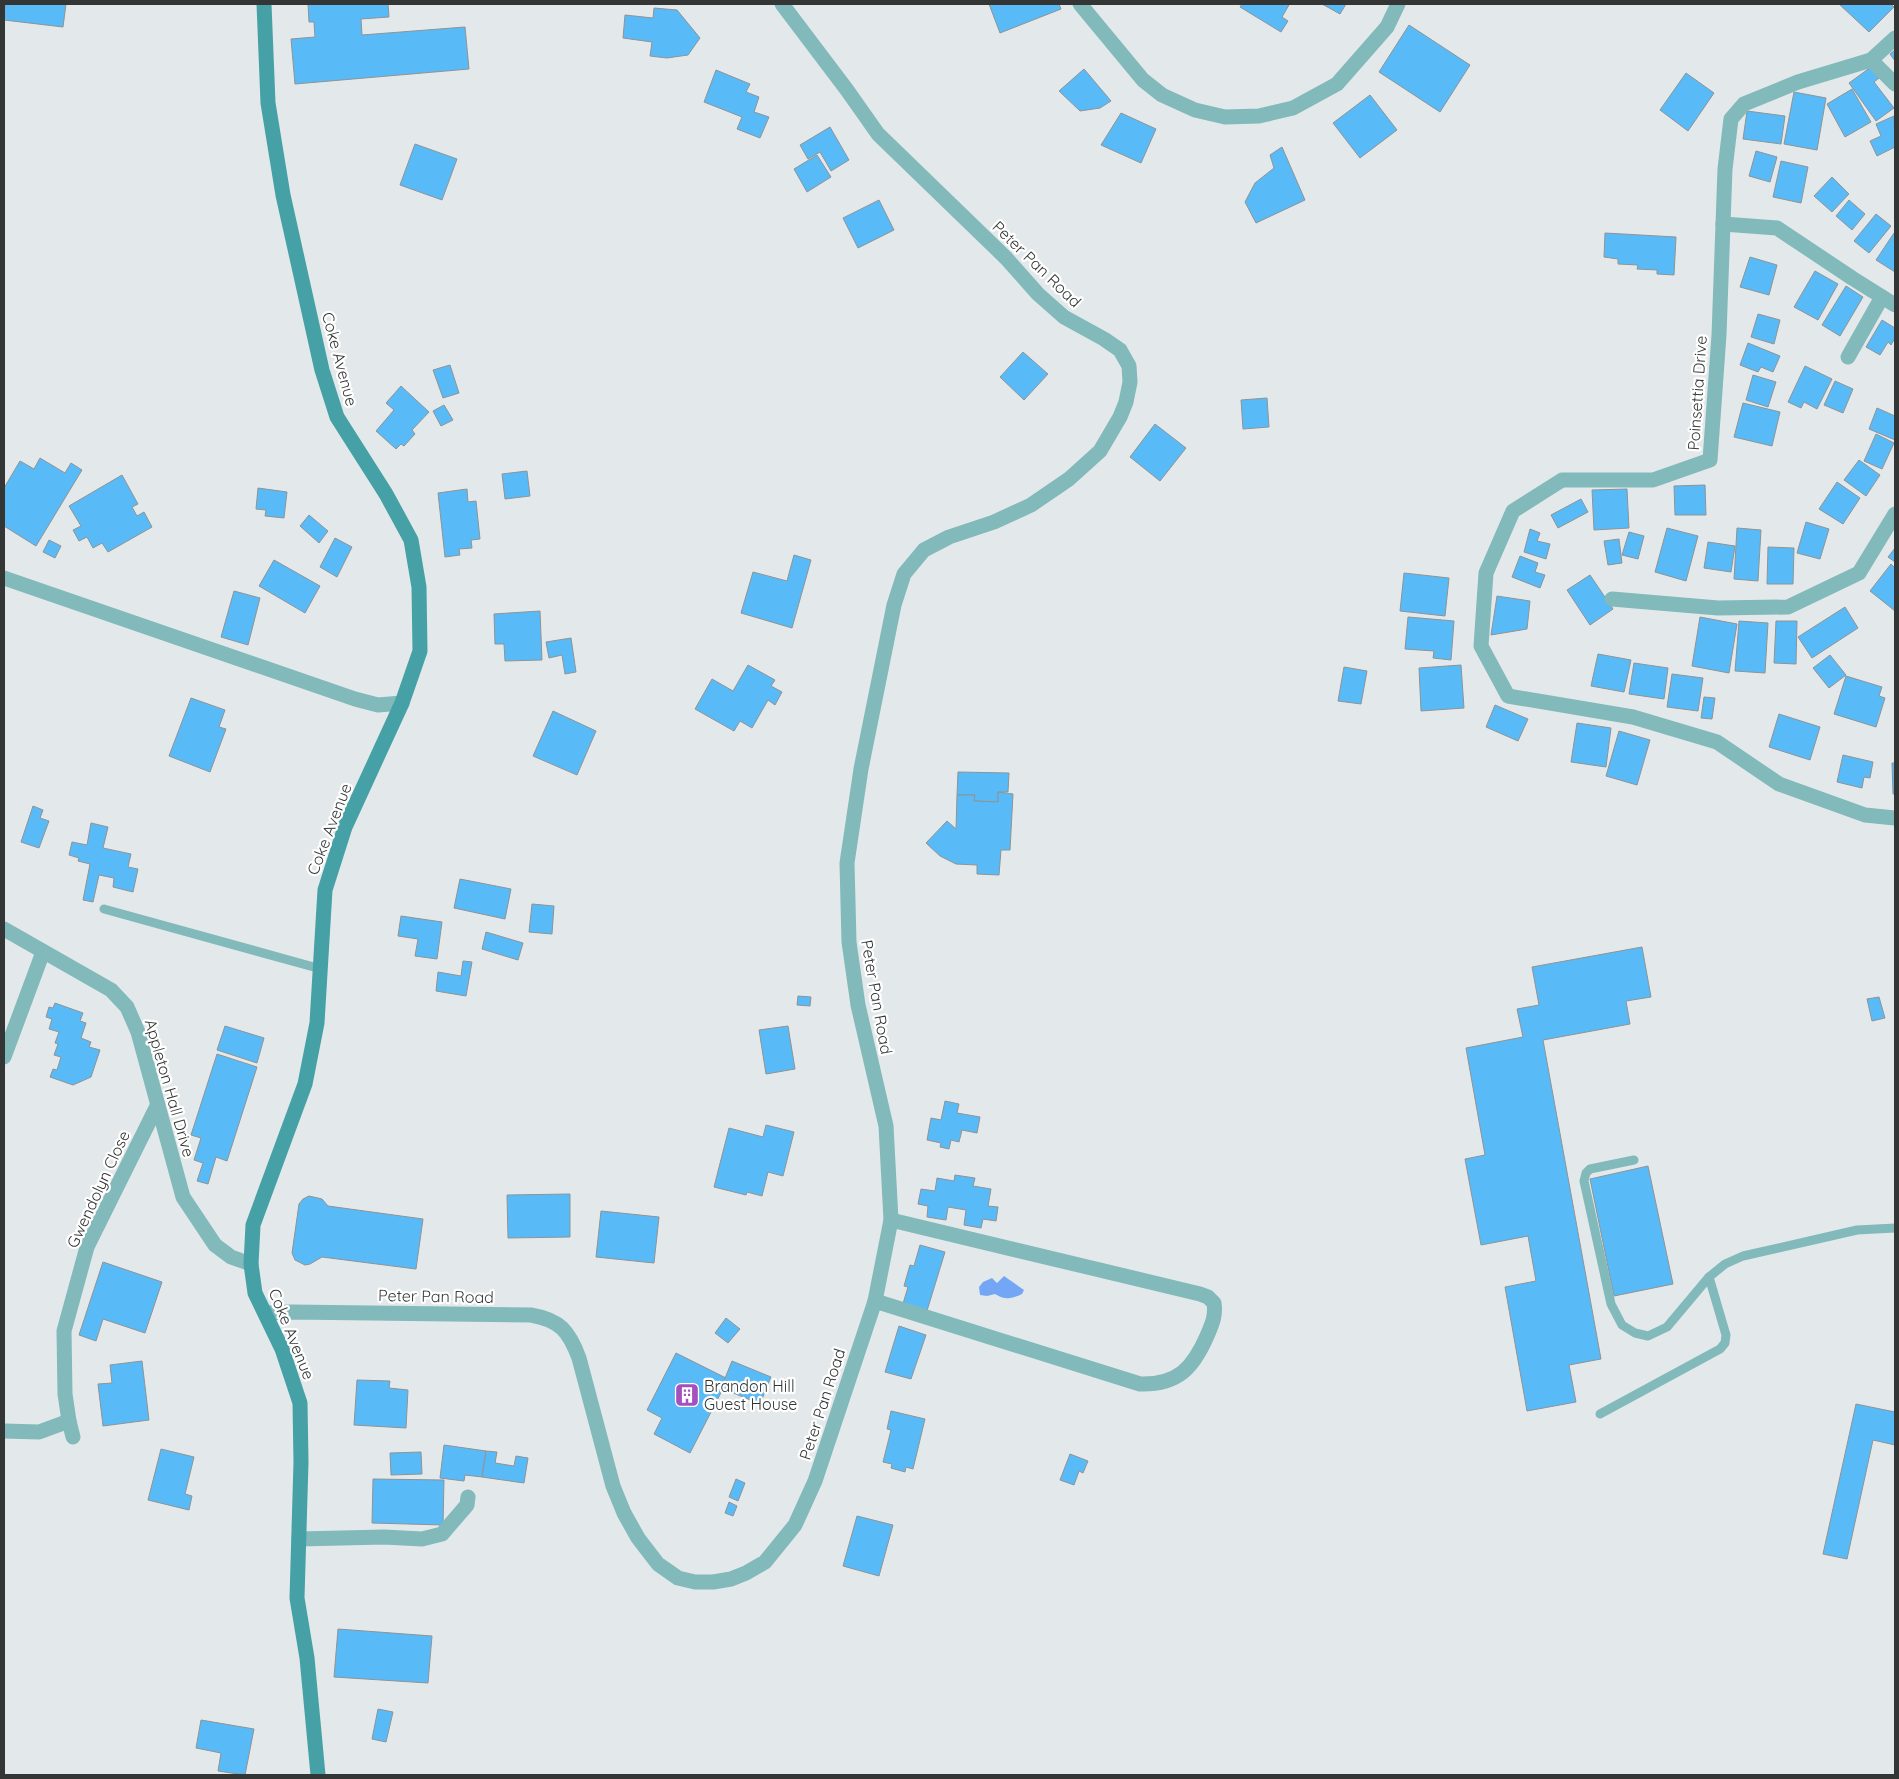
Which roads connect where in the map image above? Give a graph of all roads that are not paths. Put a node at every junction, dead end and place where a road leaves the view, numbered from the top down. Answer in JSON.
{"nodes":[{"id":1,"x":264,"y":4,"type":"edge"},
{"id":2,"x":782,"y":4,"type":"edge"},
{"id":3,"x":1080,"y":4,"type":"edge"},
{"id":4,"x":1398,"y":4,"type":"edge"},
{"id":5,"x":1895,"y":38,"type":"edge"},
{"id":6,"x":1871,"y":60,"type":"junction"},
{"id":7,"x":1895,"y":84,"type":"edge"},
{"id":8,"x":1723,"y":224,"type":"junction"},
{"id":9,"x":1882,"y":297,"type":"junction"},
{"id":10,"x":1895,"y":305,"type":"edge"},
{"id":11,"x":1848,"y":357,"type":"dead end"},
{"id":12,"x":1895,"y":514,"type":"edge"},
{"id":13,"x":4,"y":578,"type":"edge"},
{"id":14,"x":1612,"y":600,"type":"dead end"},
{"id":15,"x":402,"y":703,"type":"junction"},
{"id":16,"x":1895,"y":818,"type":"edge"},
{"id":17,"x":104,"y":909,"type":"dead end"},
{"id":18,"x":4,"y":929,"type":"edge"},
{"id":19,"x":43,"y":952,"type":"junction"},
{"id":20,"x":321,"y":969,"type":"junction"},
{"id":21,"x":4,"y":1057,"type":"edge"},
{"id":22,"x":157,"y":1106,"type":"junction"},
{"id":23,"x":1634,"y":1160,"type":"dead end"},
{"id":24,"x":891,"y":1220,"type":"junction"},
{"id":25,"x":1895,"y":1228,"type":"edge"},
{"id":26,"x":250,"y":1264,"type":"junction"},
{"id":27,"x":1709,"y":1276,"type":"junction"},
{"id":28,"x":874,"y":1302,"type":"junction"},
{"id":29,"x":264,"y":1313,"type":"junction"},
{"id":30,"x":1600,"y":1414,"type":"dead end"},
{"id":31,"x":69,"y":1421,"type":"junction"},
{"id":32,"x":4,"y":1431,"type":"edge"},
{"id":33,"x":73,"y":1437,"type":"dead end"},
{"id":34,"x":468,"y":1497,"type":"dead end"},
{"id":35,"x":299,"y":1540,"type":"junction"},
{"id":36,"x":318,"y":1775,"type":"edge"}],
"edges":[{"from":1,"to":15,"type":"street","name":"Coke Avenue"},
{"from":2,"to":24,"type":"street","name":"Peter Pan Road"},
{"from":3,"to":4,"type":"street"},
{"from":5,"to":6,"type":"street","name":"Poinsettia Drive"},
{"from":6,"to":7,"type":"street"},
{"from":6,"to":8,"type":"street","name":"Poinsettia Drive"},
{"from":8,"to":9,"type":"street"},
{"from":8,"to":16,"type":"street","name":"Poinsettia Drive"},
{"from":9,"to":10,"type":"street"},
{"from":9,"to":11,"type":"street"},
{"from":12,"to":14,"type":"street"},
{"from":13,"to":15,"type":"street"},
{"from":15,"to":20,"type":"street","name":"Coke Avenue"},
{"from":17,"to":20,"type":"lane"},
{"from":18,"to":19,"type":"street","name":"Appleton Hall Drive"},
{"from":19,"to":21,"type":"street"},
{"from":19,"to":22,"type":"street","name":"Appleton Hall Drive"},
{"from":20,"to":26,"type":"street","name":"Coke Avenue"},
{"from":22,"to":26,"type":"street","name":"Appleton Hall Drive"},
{"from":22,"to":31,"type":"street","name":"Gwendolyn Close"},
{"from":23,"to":27,"type":"lane"},
{"from":24,"to":28,"type":"street","name":"Peter Pan Road"},
{"from":24,"to":28,"type":"street"},
{"from":25,"to":27,"type":"lane"},
{"from":26,"to":29,"type":"street","name":"Coke Avenue"},
{"from":27,"to":30,"type":"lane"},
{"from":28,"to":29,"type":"street","name":"Peter Pan Road"},
{"from":29,"to":35,"type":"street","name":"Coke Avenue"},
{"from":31,"to":32,"type":"street"},
{"from":31,"to":33,"type":"street","name":"Gwendolyn Close"},
{"from":34,"to":35,"type":"street"},
{"from":35,"to":36,"type":"street","name":"Coke Avenue"}]}
